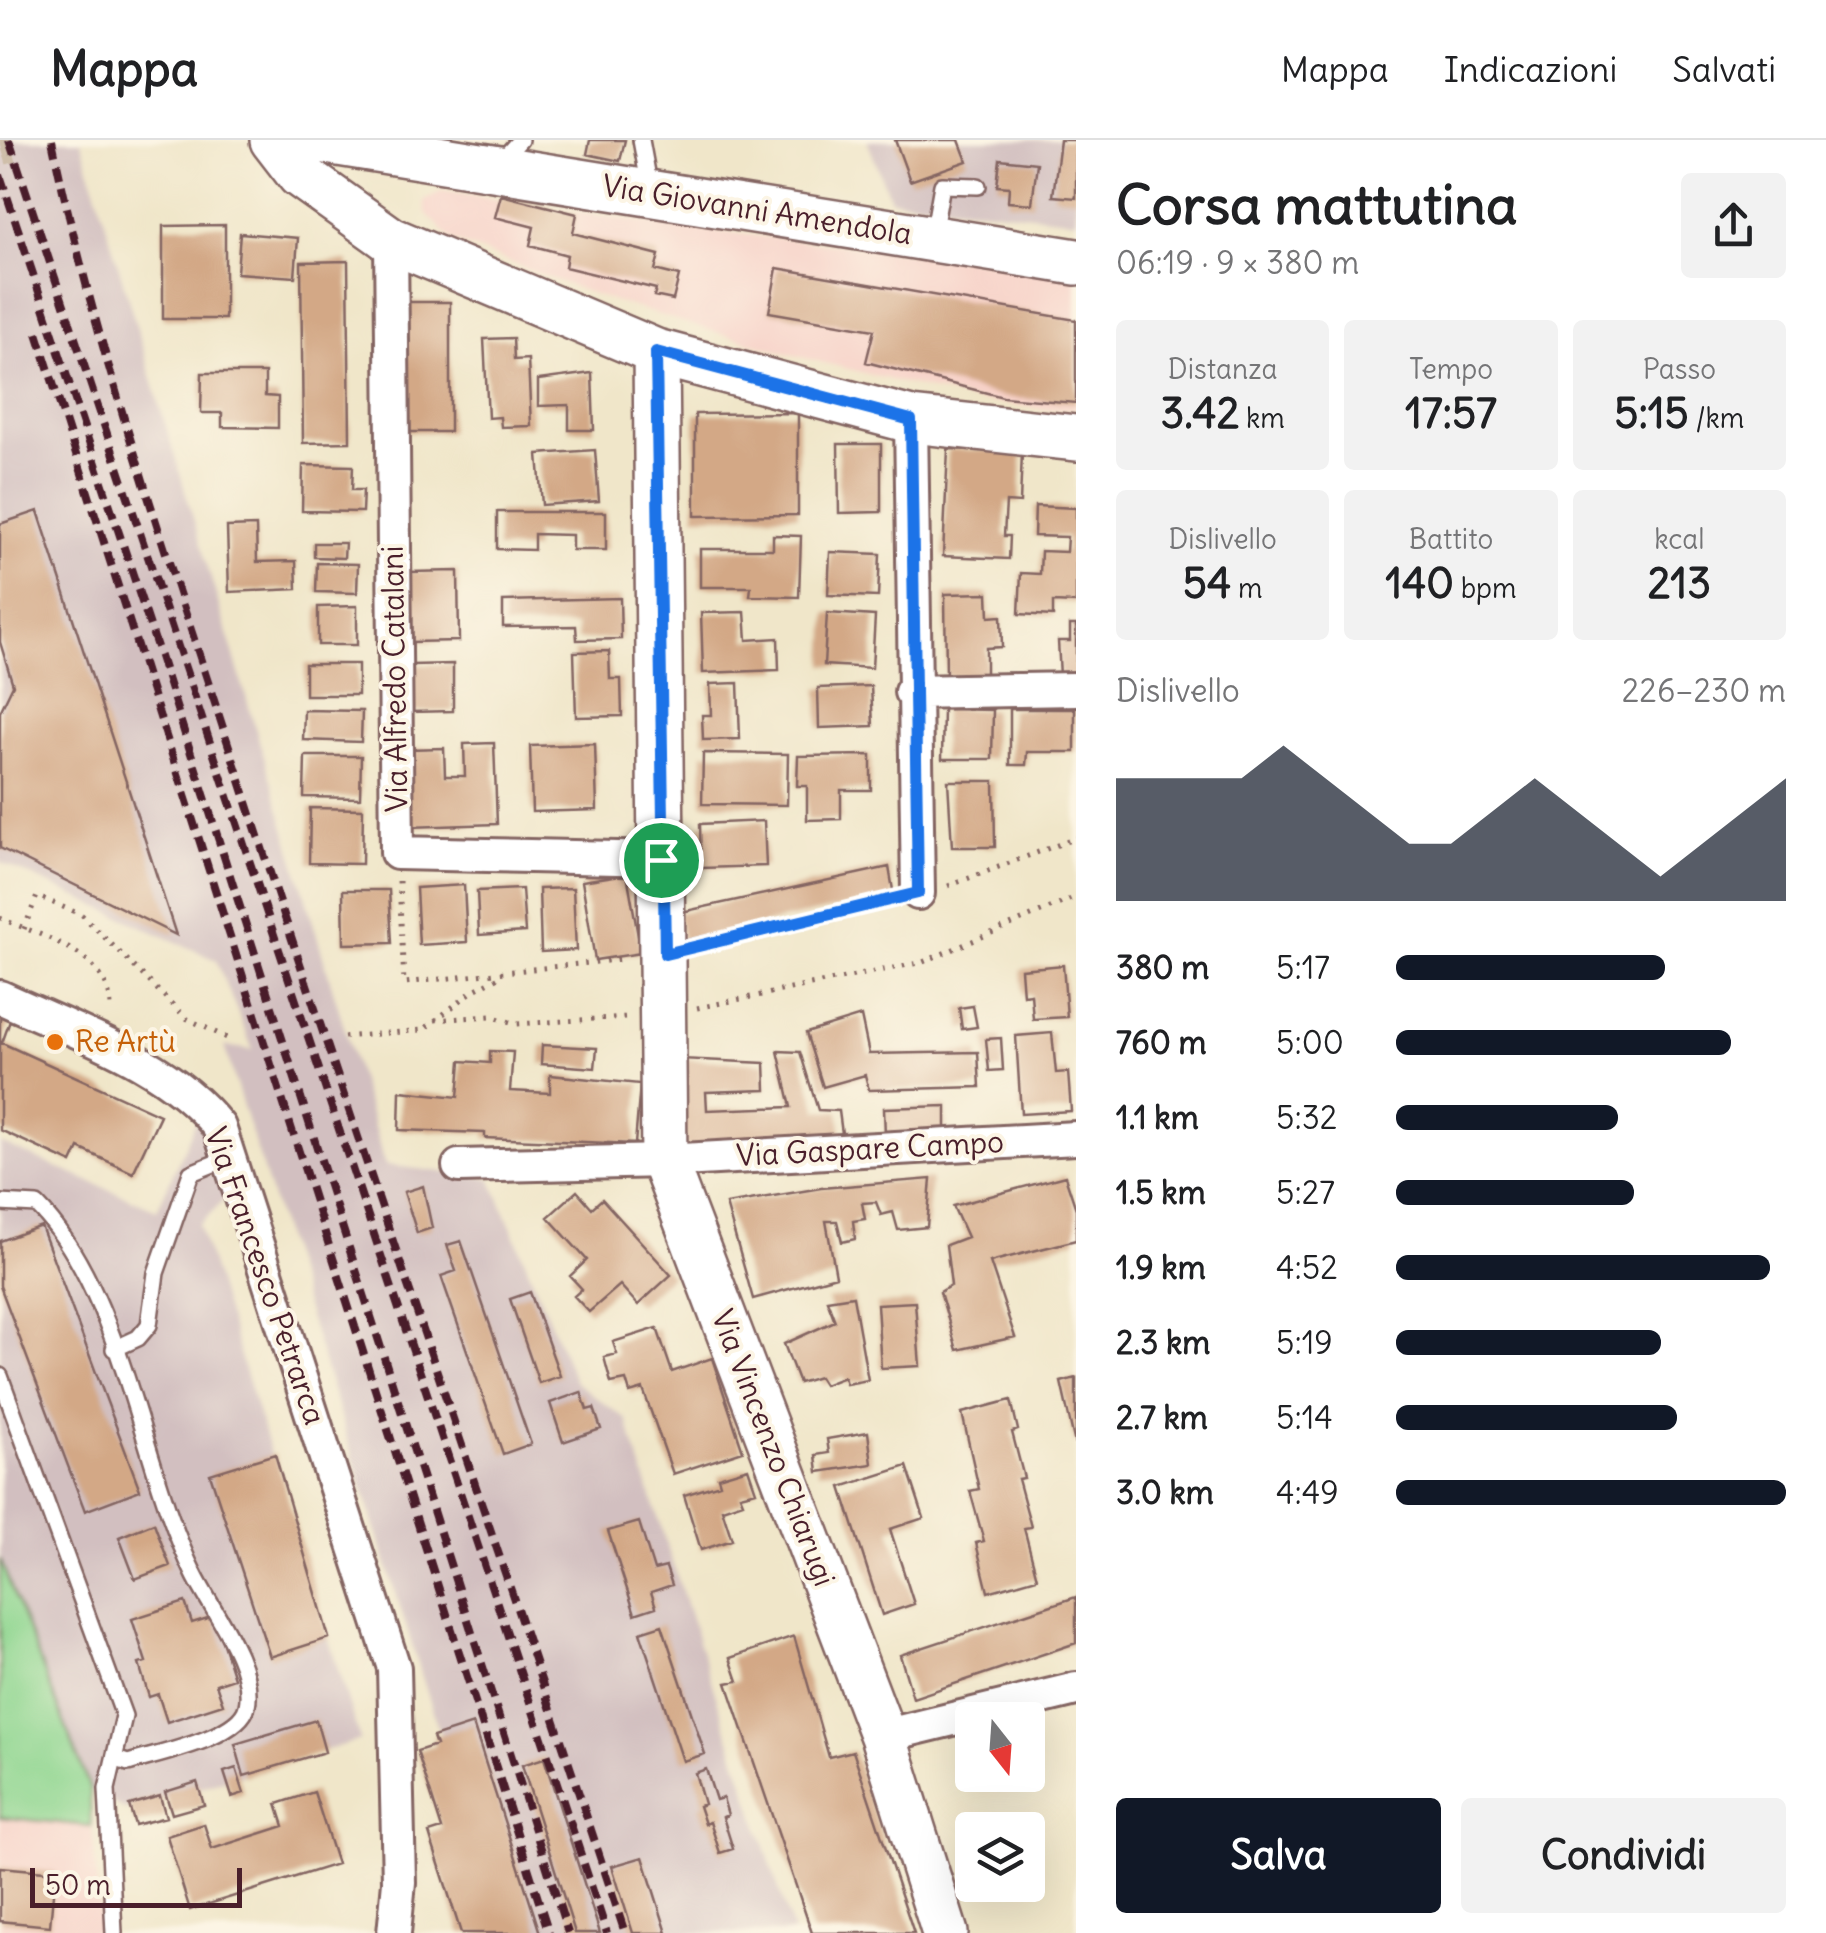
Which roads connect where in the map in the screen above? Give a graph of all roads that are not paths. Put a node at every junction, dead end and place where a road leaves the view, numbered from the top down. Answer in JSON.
{"nodes":[{"id":1,"x":273,"y":140,"type":"edge"},
{"id":2,"x":320,"y":140,"type":"edge"},
{"id":3,"x":641,"y":140,"type":"edge"},
{"id":4,"x":508,"y":153,"type":"edge"},
{"id":5,"x":978,"y":186,"type":"dead end"},
{"id":6,"x":651,"y":192,"type":"junction"},
{"id":7,"x":932,"y":238,"type":"junction"},
{"id":8,"x":390,"y":240,"type":"junction"},
{"id":9,"x":1076,"y":262,"type":"edge"},
{"id":10,"x":656,"y":352,"type":"junction"},
{"id":11,"x":911,"y":420,"type":"junction"},
{"id":12,"x":1076,"y":438,"type":"edge"},
{"id":13,"x":1076,"y":690,"type":"edge"},
{"id":14,"x":912,"y":692,"type":"junction"},
{"id":15,"x":661,"y":860,"type":"junction"},
{"id":16,"x":918,"y":893,"type":"road end"},
{"id":17,"x":0,"y":997,"type":"edge"},
{"id":18,"x":1076,"y":1138,"type":"edge"},
{"id":19,"x":664,"y":1161,"type":"junction"},
{"id":20,"x":459,"y":1166,"type":"dead end"},
{"id":21,"x":234,"y":1172,"type":"junction"},
{"id":22,"x":0,"y":1203,"type":"edge"},
{"id":23,"x":114,"y":1348,"type":"junction"},
{"id":24,"x":0,"y":1376,"type":"edge"},
{"id":25,"x":1076,"y":1689,"type":"edge"},
{"id":26,"x":882,"y":1736,"type":"junction"},
{"id":27,"x":116,"y":1759,"type":"junction"},
{"id":28,"x":114,"y":1933,"type":"edge"},
{"id":29,"x":394,"y":1933,"type":"edge"},
{"id":30,"x":944,"y":1933,"type":"edge"}],
"edges":[{"from":1,"to":8,"type":"street"},
{"from":2,"to":4,"type":"street","name":"Via Giovanni Amendola"},
{"from":3,"to":6,"type":"lane"},
{"from":4,"to":6,"type":"street","name":"Via Giovanni Amendola"},
{"from":5,"to":7,"type":"lane"},
{"from":6,"to":7,"type":"street","name":"Via Giovanni Amendola"},
{"from":7,"to":9,"type":"street","name":"Via Giovanni Amendola"},
{"from":8,"to":10,"type":"street"},
{"from":8,"to":15,"type":"street","name":"Via Alfredo Catalani"},
{"from":10,"to":11,"type":"street"},
{"from":10,"to":15,"type":"street"},
{"from":11,"to":12,"type":"street"},
{"from":11,"to":14,"type":"street"},
{"from":13,"to":14,"type":"street"},
{"from":14,"to":16,"type":"street"},
{"from":15,"to":19,"type":"street"},
{"from":17,"to":21,"type":"street","name":"Via Francesco Petrarca"},
{"from":18,"to":19,"type":"street","name":"Via Gaspare Campo"},
{"from":19,"to":20,"type":"street","name":"Via Gaspare Campo"},
{"from":19,"to":26,"type":"street","name":"Via Vincenzo Chiarugi"},
{"from":21,"to":23,"type":"lane"},
{"from":21,"to":29,"type":"street","name":"Via Francesco Petrarca"},
{"from":22,"to":23,"type":"lane"},
{"from":23,"to":27,"type":"lane"},
{"from":24,"to":27,"type":"lane"},
{"from":25,"to":26,"type":"street"},
{"from":26,"to":30,"type":"street","name":"Via Vincenzo Chiarugi"},
{"from":27,"to":28,"type":"lane"}]}
